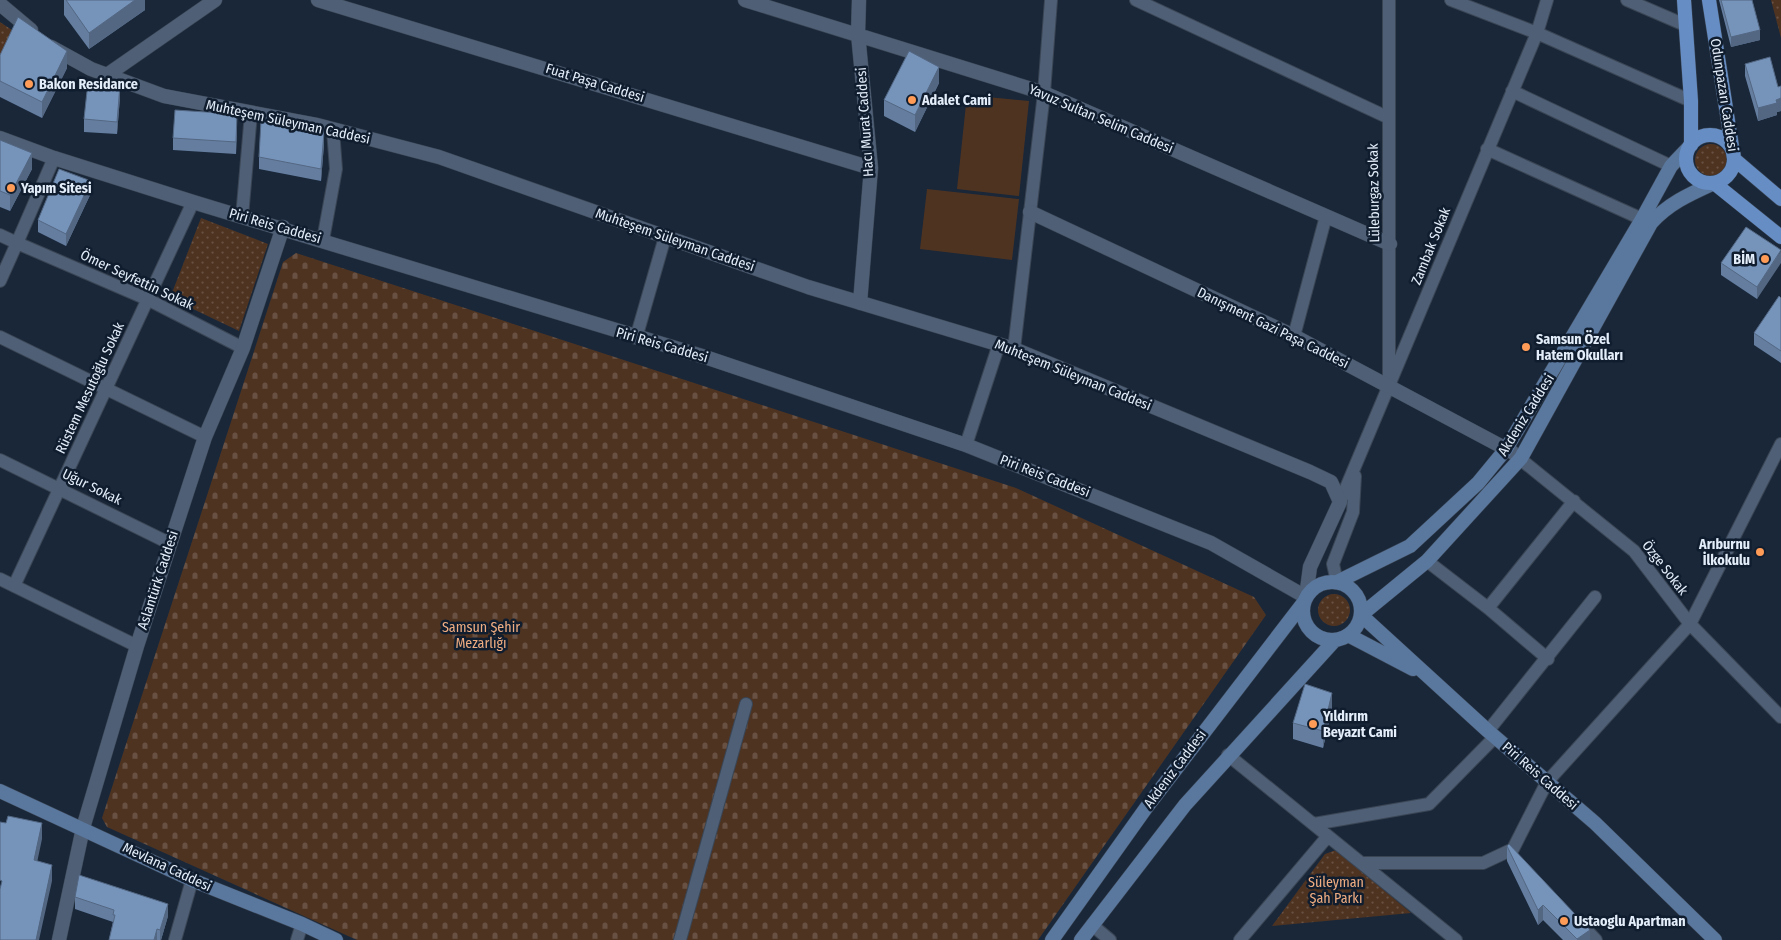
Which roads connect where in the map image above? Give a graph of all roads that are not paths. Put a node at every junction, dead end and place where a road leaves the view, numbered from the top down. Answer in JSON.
{"nodes":[{"id":1,"x":216,"y":0,"type":"edge"},
{"id":2,"x":318,"y":0,"type":"edge"},
{"id":3,"x":745,"y":0,"type":"edge"},
{"id":4,"x":859,"y":0,"type":"edge"},
{"id":5,"x":1050,"y":0,"type":"edge"},
{"id":6,"x":1136,"y":0,"type":"edge"},
{"id":7,"x":1389,"y":0,"type":"edge"},
{"id":8,"x":1451,"y":0,"type":"edge"},
{"id":9,"x":1546,"y":0,"type":"edge"},
{"id":10,"x":1627,"y":0,"type":"edge"},
{"id":11,"x":1684,"y":0,"type":"edge"},
{"id":12,"x":1709,"y":0,"type":"edge"},
{"id":13,"x":0,"y":4,"type":"edge"},
{"id":14,"x":1685,"y":25,"type":"junction"},
{"id":15,"x":1537,"y":33,"type":"junction"},
{"id":16,"x":858,"y":34,"type":"junction"},
{"id":17,"x":107,"y":75,"type":"junction"},
{"id":18,"x":1512,"y":91,"type":"junction"},
{"id":19,"x":1044,"y":93,"type":"junction"},
{"id":20,"x":1691,"y":101,"type":"junction"},
{"id":21,"x":250,"y":113,"type":"junction"},
{"id":22,"x":1387,"y":117,"type":"junction"},
{"id":23,"x":333,"y":130,"type":"junction"},
{"id":24,"x":0,"y":138,"type":"edge"},
{"id":25,"x":1691,"y":145,"type":"junction"},
{"id":26,"x":1486,"y":149,"type":"junction"},
{"id":27,"x":54,"y":158,"type":"junction"},
{"id":28,"x":1734,"y":159,"type":"junction"},
{"id":29,"x":1671,"y":166,"type":"junction"},
{"id":30,"x":870,"y":168,"type":"junction"},
{"id":31,"x":1714,"y":183,"type":"junction"},
{"id":32,"x":1781,"y":200,"type":"edge"},
{"id":33,"x":193,"y":202,"type":"junction"},
{"id":34,"x":1030,"y":212,"type":"junction"},
{"id":35,"x":1326,"y":216,"type":"junction"},
{"id":36,"x":242,"y":217,"type":"junction"},
{"id":37,"x":1642,"y":219,"type":"junction"},
{"id":38,"x":283,"y":228,"type":"junction"},
{"id":39,"x":0,"y":235,"type":"edge"},
{"id":40,"x":664,"y":237,"type":"junction"},
{"id":41,"x":1781,"y":237,"type":"edge"},
{"id":42,"x":323,"y":240,"type":"junction"},
{"id":43,"x":17,"y":243,"type":"junction"},
{"id":44,"x":1390,"y":244,"type":"junction"},
{"id":45,"x":0,"y":282,"type":"edge"},
{"id":46,"x":147,"y":299,"type":"junction"},
{"id":47,"x":860,"y":303,"type":"junction"},
{"id":48,"x":1294,"y":336,"type":"junction"},
{"id":49,"x":0,"y":337,"type":"edge"},
{"id":50,"x":636,"y":338,"type":"junction"},
{"id":51,"x":999,"y":344,"type":"junction"},
{"id":52,"x":242,"y":348,"type":"junction"},
{"id":53,"x":1014,"y":349,"type":"junction"},
{"id":54,"x":1389,"y":386,"type":"junction"},
{"id":55,"x":106,"y":388,"type":"junction"},
{"id":56,"x":204,"y":436,"type":"junction"},
{"id":57,"x":1781,"y":444,"type":"edge"},
{"id":58,"x":966,"y":445,"type":"junction"},
{"id":59,"x":1513,"y":453,"type":"junction"},
{"id":60,"x":0,"y":460,"type":"edge"},
{"id":61,"x":1356,"y":465,"type":"junction"},
{"id":62,"x":60,"y":488,"type":"junction"},
{"id":63,"x":1574,"y":501,"type":"junction"},
{"id":64,"x":1340,"y":502,"type":"junction"},
{"id":65,"x":169,"y":543,"type":"junction"},
{"id":66,"x":1427,"y":560,"type":"junction"},
{"id":67,"x":0,"y":579,"type":"edge"},
{"id":68,"x":1337,"y":582,"type":"junction"},
{"id":69,"x":14,"y":586,"type":"junction"},
{"id":70,"x":1595,"y":598,"type":"dead end"},
{"id":71,"x":1305,"y":600,"type":"junction"},
{"id":72,"x":1488,"y":608,"type":"junction"},
{"id":73,"x":1361,"y":615,"type":"junction"},
{"id":74,"x":1690,"y":624,"type":"junction"},
{"id":75,"x":1348,"y":635,"type":"junction"},
{"id":76,"x":1335,"y":640,"type":"junction"},
{"id":77,"x":137,"y":646,"type":"junction"},
{"id":78,"x":1548,"y":659,"type":"junction"},
{"id":79,"x":1431,"y":679,"type":"junction"},
{"id":80,"x":746,"y":704,"type":"dead end"},
{"id":81,"x":1781,"y":717,"type":"edge"},
{"id":82,"x":1492,"y":734,"type":"junction"},
{"id":83,"x":1228,"y":755,"type":"junction"},
{"id":84,"x":1547,"y":782,"type":"junction"},
{"id":85,"x":0,"y":791,"type":"edge"},
{"id":86,"x":1314,"y":824,"type":"junction"},
{"id":87,"x":82,"y":828,"type":"junction"},
{"id":88,"x":1328,"y":836,"type":"junction"},
{"id":89,"x":1361,"y":863,"type":"junction"},
{"id":90,"x":192,"y":880,"type":"junction"},
{"id":91,"x":1570,"y":912,"type":"edge"},
{"id":92,"x":302,"y":924,"type":"junction"},
{"id":93,"x":1092,"y":925,"type":"junction"},
{"id":94,"x":59,"y":940,"type":"edge"},
{"id":95,"x":175,"y":940,"type":"edge"},
{"id":96,"x":297,"y":940,"type":"edge"},
{"id":97,"x":336,"y":940,"type":"edge"},
{"id":98,"x":680,"y":940,"type":"edge"},
{"id":99,"x":1052,"y":940,"type":"edge"},
{"id":100,"x":1081,"y":940,"type":"edge"},
{"id":101,"x":1110,"y":940,"type":"edge"},
{"id":102,"x":1240,"y":940,"type":"edge"},
{"id":103,"x":1456,"y":940,"type":"edge"},
{"id":104,"x":1596,"y":940,"type":"edge"},
{"id":105,"x":1715,"y":940,"type":"edge"}],
"edges":[{"from":1,"to":17,"type":"street"},
{"from":2,"to":30,"type":"street","name":"Fuat Paşa Caddesi"},
{"from":3,"to":16,"type":"street","name":"Yavuz Sultan Selim Caddesi"},
{"from":4,"to":16,"type":"street","name":"Hacı Murat Caddesi"},
{"from":5,"to":19,"type":"street"},
{"from":6,"to":22,"type":"street"},
{"from":7,"to":22,"type":"street","name":"Lüleburgaz Sokak"},
{"from":8,"to":15,"type":"street"},
{"from":9,"to":15,"type":"street","name":"Zambak Sokak"},
{"from":10,"to":14,"type":"street"},
{"from":11,"to":14,"type":"main road"},
{"from":12,"to":28,"type":"main road","name":"Odunpazarı Caddesi"},
{"from":13,"to":17,"type":"street","name":"Muhteşem Süleyman Caddesi"},
{"from":14,"to":20,"type":"main road"},
{"from":15,"to":18,"type":"street","name":"Zambak Sokak"},
{"from":15,"to":20,"type":"street"},
{"from":16,"to":19,"type":"street","name":"Yavuz Sultan Selim Caddesi"},
{"from":16,"to":30,"type":"street","name":"Hacı Murat Caddesi"},
{"from":17,"to":21,"type":"street","name":"Muhteşem Süleyman Caddesi"},
{"from":18,"to":26,"type":"street","name":"Zambak Sokak"},
{"from":18,"to":29,"type":"street"},
{"from":19,"to":34,"type":"street"},
{"from":19,"to":35,"type":"street","name":"Yavuz Sultan Selim Caddesi"},
{"from":20,"to":25,"type":"main road"},
{"from":21,"to":23,"type":"street","name":"Muhteşem Süleyman Caddesi"},
{"from":21,"to":36,"type":"street"},
{"from":22,"to":44,"type":"street","name":"Lüleburgaz Sokak"},
{"from":23,"to":40,"type":"street","name":"Muhteşem Süleyman Caddesi"},
{"from":23,"to":42,"type":"street"},
{"from":24,"to":27,"type":"street","name":"Piri Reis Caddesi"},
{"from":25,"to":28,"type":"main road"},
{"from":25,"to":29,"type":"main road","name":"Akdeniz Caddesi"},
{"from":25,"to":31,"type":"main road"},
{"from":26,"to":37,"type":"street"},
{"from":26,"to":54,"type":"street","name":"Zambak Sokak"},
{"from":27,"to":33,"type":"street","name":"Piri Reis Caddesi"},
{"from":27,"to":43,"type":"street"},
{"from":28,"to":31,"type":"main road"},
{"from":28,"to":32,"type":"main road","name":"Odunpazarı Caddesi"},
{"from":29,"to":37,"type":"main road","name":"Akdeniz Caddesi"},
{"from":30,"to":47,"type":"street","name":"Hacı Murat Caddesi"},
{"from":31,"to":41,"type":"main road"},
{"from":31,"to":59,"type":"main road","name":"Akdeniz Caddesi"},
{"from":33,"to":36,"type":"street","name":"Piri Reis Caddesi"},
{"from":33,"to":46,"type":"street","name":"Rüstem Mesutoğlu Sokak"},
{"from":34,"to":48,"type":"street","name":"Danışment Gazi Paşa Caddesi"},
{"from":34,"to":53,"type":"street"},
{"from":35,"to":44,"type":"street","name":"Yavuz Sultan Selim Caddesi"},
{"from":35,"to":48,"type":"street"},
{"from":36,"to":38,"type":"street","name":"Piri Reis Caddesi"},
{"from":37,"to":59,"type":"main road","name":"Akdeniz Caddesi"},
{"from":38,"to":42,"type":"street","name":"Piri Reis Caddesi"},
{"from":38,"to":52,"type":"street","name":"Aslantürk Caddesi"},
{"from":39,"to":43,"type":"street","name":"Ömer Seyfettin Sokak"},
{"from":40,"to":47,"type":"street","name":"Muhteşem Süleyman Caddesi"},
{"from":40,"to":50,"type":"street"},
{"from":42,"to":50,"type":"street","name":"Piri Reis Caddesi"},
{"from":43,"to":45,"type":"street"},
{"from":43,"to":46,"type":"street","name":"Ömer Seyfettin Sokak"},
{"from":44,"to":54,"type":"street","name":"Lüleburgaz Sokak"},
{"from":46,"to":52,"type":"street","name":"Ömer Seyfettin Sokak"},
{"from":46,"to":55,"type":"street","name":"Rüstem Mesutoğlu Sokak"},
{"from":47,"to":51,"type":"street","name":"Muhteşem Süleyman Caddesi"},
{"from":48,"to":54,"type":"street","name":"Danışment Gazi Paşa Caddesi"},
{"from":49,"to":55,"type":"street"},
{"from":50,"to":58,"type":"street","name":"Piri Reis Caddesi"},
{"from":51,"to":53,"type":"street","name":"Muhteşem Süleyman Caddesi"},
{"from":51,"to":58,"type":"street"},
{"from":52,"to":56,"type":"street","name":"Aslantürk Caddesi"},
{"from":53,"to":64,"type":"street","name":"Muhteşem Süleyman Caddesi"},
{"from":54,"to":59,"type":"street","name":"Danışment Gazi Paşa Caddesi"},
{"from":54,"to":61,"type":"street","name":"Zambak Sokak"},
{"from":55,"to":56,"type":"street"},
{"from":55,"to":62,"type":"street","name":"Rüstem Mesutoğlu Sokak"},
{"from":56,"to":65,"type":"street","name":"Aslantürk Caddesi"},
{"from":57,"to":74,"type":"street"},
{"from":58,"to":71,"type":"street","name":"Piri Reis Caddesi"},
{"from":59,"to":63,"type":"street","name":"Özge Sokak"},
{"from":59,"to":66,"type":"main road","name":"Akdeniz Caddesi"},
{"from":59,"to":68,"type":"main road","name":"Akdeniz Caddesi"},
{"from":60,"to":62,"type":"street","name":"Uğur Sokak"},
{"from":61,"to":64,"type":"street","name":"Zambak Sokak"},
{"from":61,"to":68,"type":"street"},
{"from":62,"to":65,"type":"street","name":"Uğur Sokak"},
{"from":62,"to":69,"type":"street","name":"Rüstem Mesutoğlu Sokak"},
{"from":63,"to":72,"type":"street"},
{"from":63,"to":74,"type":"street","name":"Özge Sokak"},
{"from":64,"to":71,"type":"street"},
{"from":65,"to":77,"type":"street","name":"Aslantürk Caddesi"},
{"from":66,"to":72,"type":"street"},
{"from":66,"to":73,"type":"main road","name":"Akdeniz Caddesi"},
{"from":67,"to":69,"type":"street"},
{"from":68,"to":71,"type":"main road"},
{"from":68,"to":73,"type":"main road"},
{"from":69,"to":77,"type":"street"},
{"from":70,"to":78,"type":"street"},
{"from":71,"to":76,"type":"main road"},
{"from":71,"to":99,"type":"main road","name":"Akdeniz Caddesi"},
{"from":72,"to":78,"type":"street"},
{"from":73,"to":75,"type":"main road"},
{"from":73,"to":79,"type":"main road","name":"Piri Reis Caddesi"},
{"from":74,"to":81,"type":"street","name":"Özge Sokak"},
{"from":74,"to":84,"type":"street"},
{"from":75,"to":76,"type":"main road"},
{"from":75,"to":79,"type":"main road"},
{"from":76,"to":83,"type":"main road"},
{"from":77,"to":87,"type":"street","name":"Aslantürk Caddesi"},
{"from":78,"to":82,"type":"street"},
{"from":79,"to":82,"type":"main road","name":"Piri Reis Caddesi"},
{"from":80,"to":98,"type":"street"},
{"from":82,"to":84,"type":"main road","name":"Piri Reis Caddesi"},
{"from":82,"to":86,"type":"street"},
{"from":83,"to":86,"type":"street"},
{"from":83,"to":93,"type":"main road"},
{"from":84,"to":89,"type":"street"},
{"from":84,"to":105,"type":"main road","name":"Piri Reis Caddesi"},
{"from":85,"to":87,"type":"main road","name":"Mevlana Caddesi"},
{"from":86,"to":88,"type":"street"},
{"from":87,"to":90,"type":"main road","name":"Mevlana Caddesi"},
{"from":87,"to":94,"type":"street","name":"Aslantürk Caddesi"},
{"from":88,"to":89,"type":"street"},
{"from":88,"to":102,"type":"street"},
{"from":89,"to":103,"type":"street"},
{"from":90,"to":92,"type":"main road","name":"Mevlana Caddesi"},
{"from":90,"to":95,"type":"street"},
{"from":91,"to":104,"type":"street"},
{"from":92,"to":96,"type":"street"},
{"from":92,"to":97,"type":"main road","name":"Mevlana Caddesi"},
{"from":93,"to":100,"type":"main road"},
{"from":93,"to":101,"type":"street"}]}
